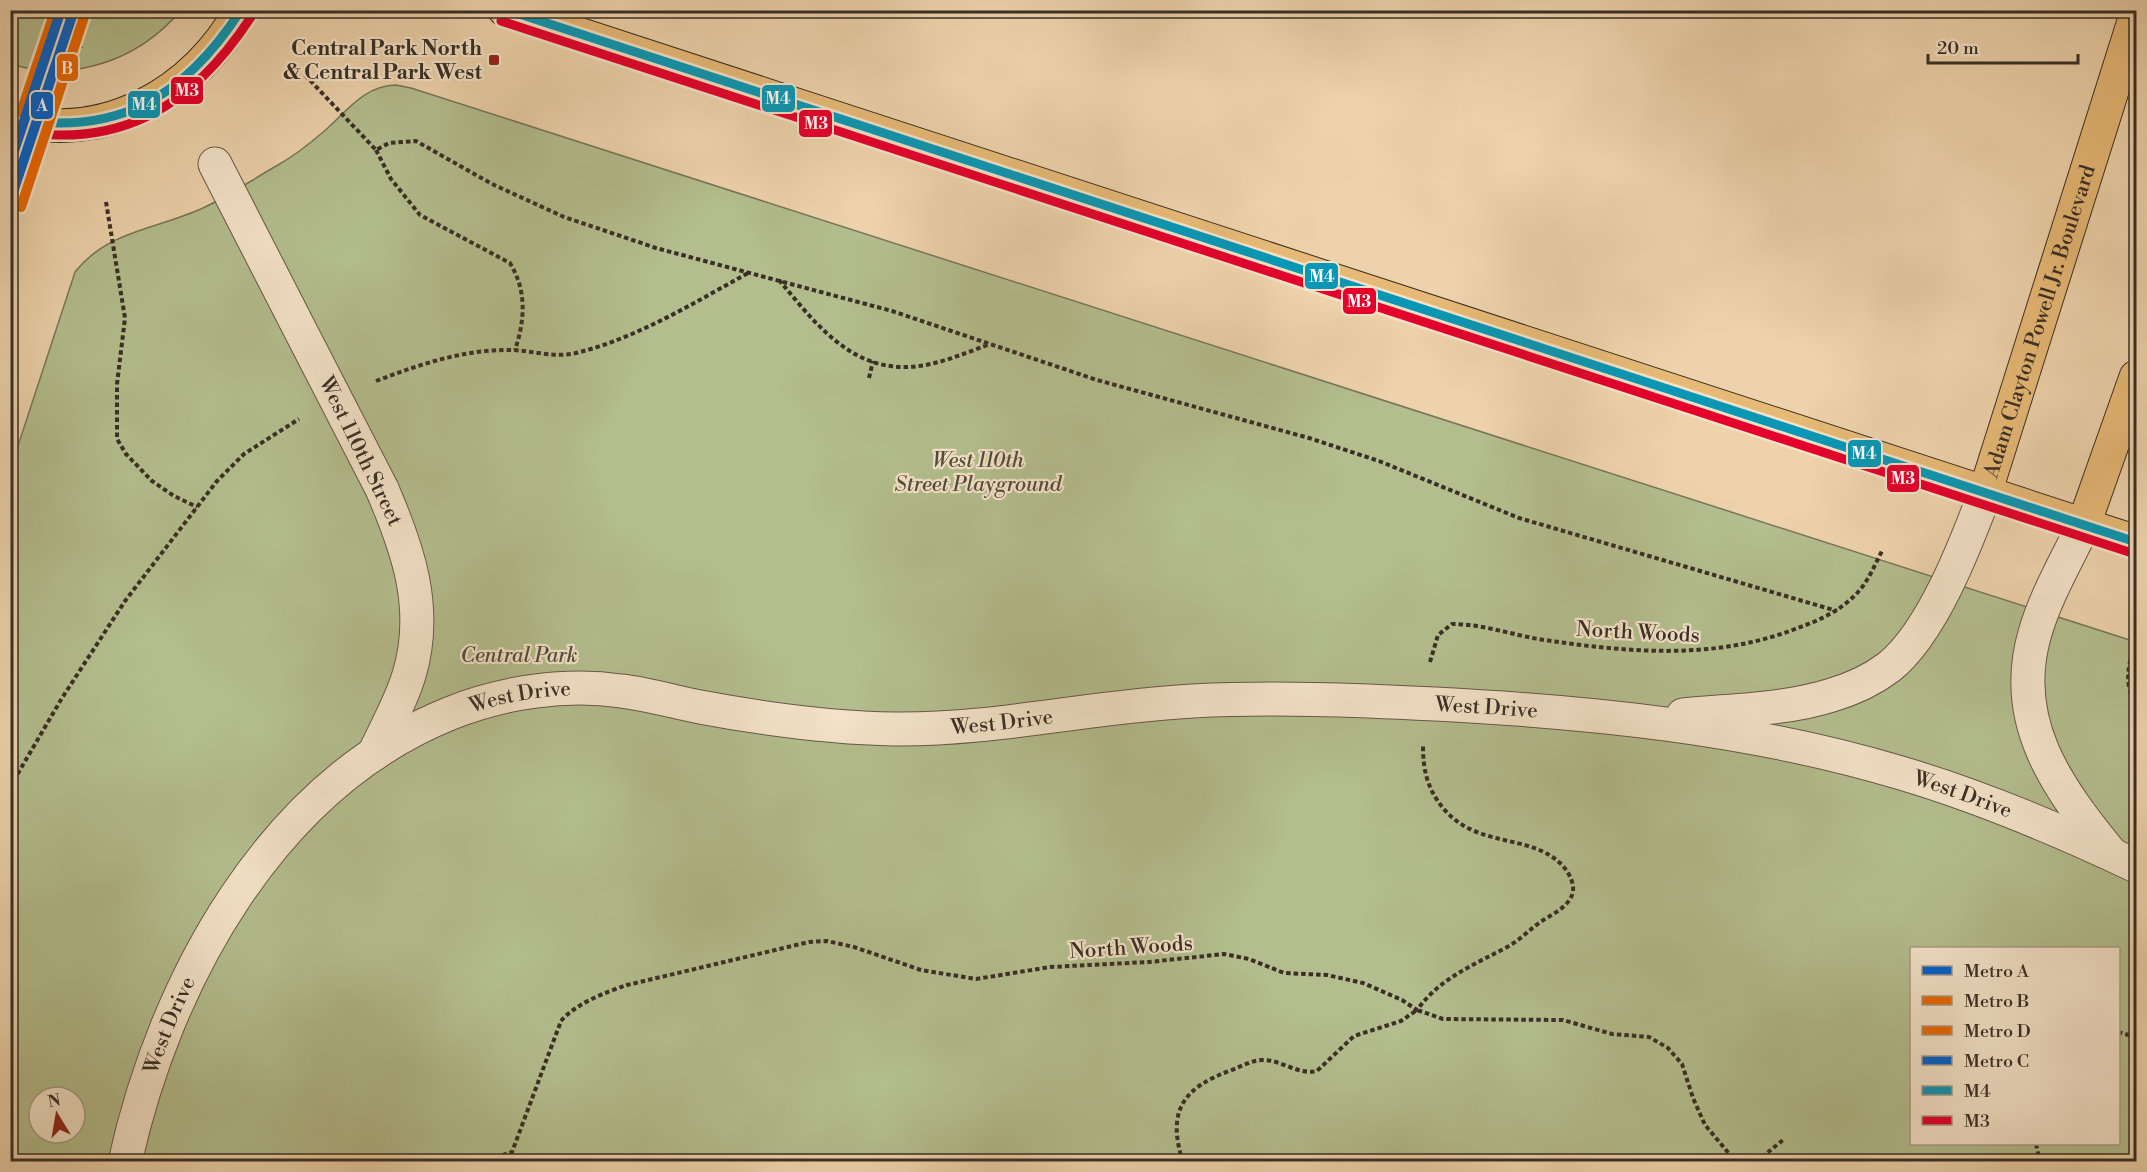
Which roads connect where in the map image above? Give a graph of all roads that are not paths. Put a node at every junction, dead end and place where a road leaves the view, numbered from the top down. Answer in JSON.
{"nodes":[{"id":1,"x":241,"y":10,"type":"edge"},
{"id":2,"x":505,"y":10,"type":"edge"},
{"id":3,"x":2136,"y":15,"type":"edge"},
{"id":4,"x":10,"y":118,"type":"edge"},
{"id":5,"x":215,"y":164,"type":"dead end"},
{"id":6,"x":2136,"y":377,"type":"edge"},
{"id":7,"x":1985,"y":493,"type":"junction"},
{"id":8,"x":2084,"y":524,"type":"junction"},
{"id":9,"x":2136,"y":542,"type":"edge"},
{"id":10,"x":1634,"y":720,"type":"junction"},
{"id":11,"x":374,"y":754,"type":"junction"},
{"id":12,"x":2124,"y":860,"type":"edge"},
{"id":13,"x":125,"y":1161,"type":"edge"}],
"edges":[{"from":1,"to":4,"type":"main road"},
{"from":2,"to":7,"type":"main road"},
{"from":3,"to":7,"type":"main road","name":"Adam Clayton Powell Jr. Boulevard"},
{"from":5,"to":11,"type":"street","name":"West 110th Street","bridge":true},
{"from":6,"to":8,"type":"main road"},
{"from":7,"to":8,"type":"main road"},
{"from":7,"to":10,"type":"street","name":"Adam Clayton Powell Jr. Boulevard"},
{"from":8,"to":9,"type":"main road"},
{"from":8,"to":12,"type":"street"},
{"from":10,"to":11,"type":"street","name":"West Drive"},
{"from":10,"to":12,"type":"street","name":"West Drive"},
{"from":11,"to":13,"type":"street","name":"West Drive"}]}
